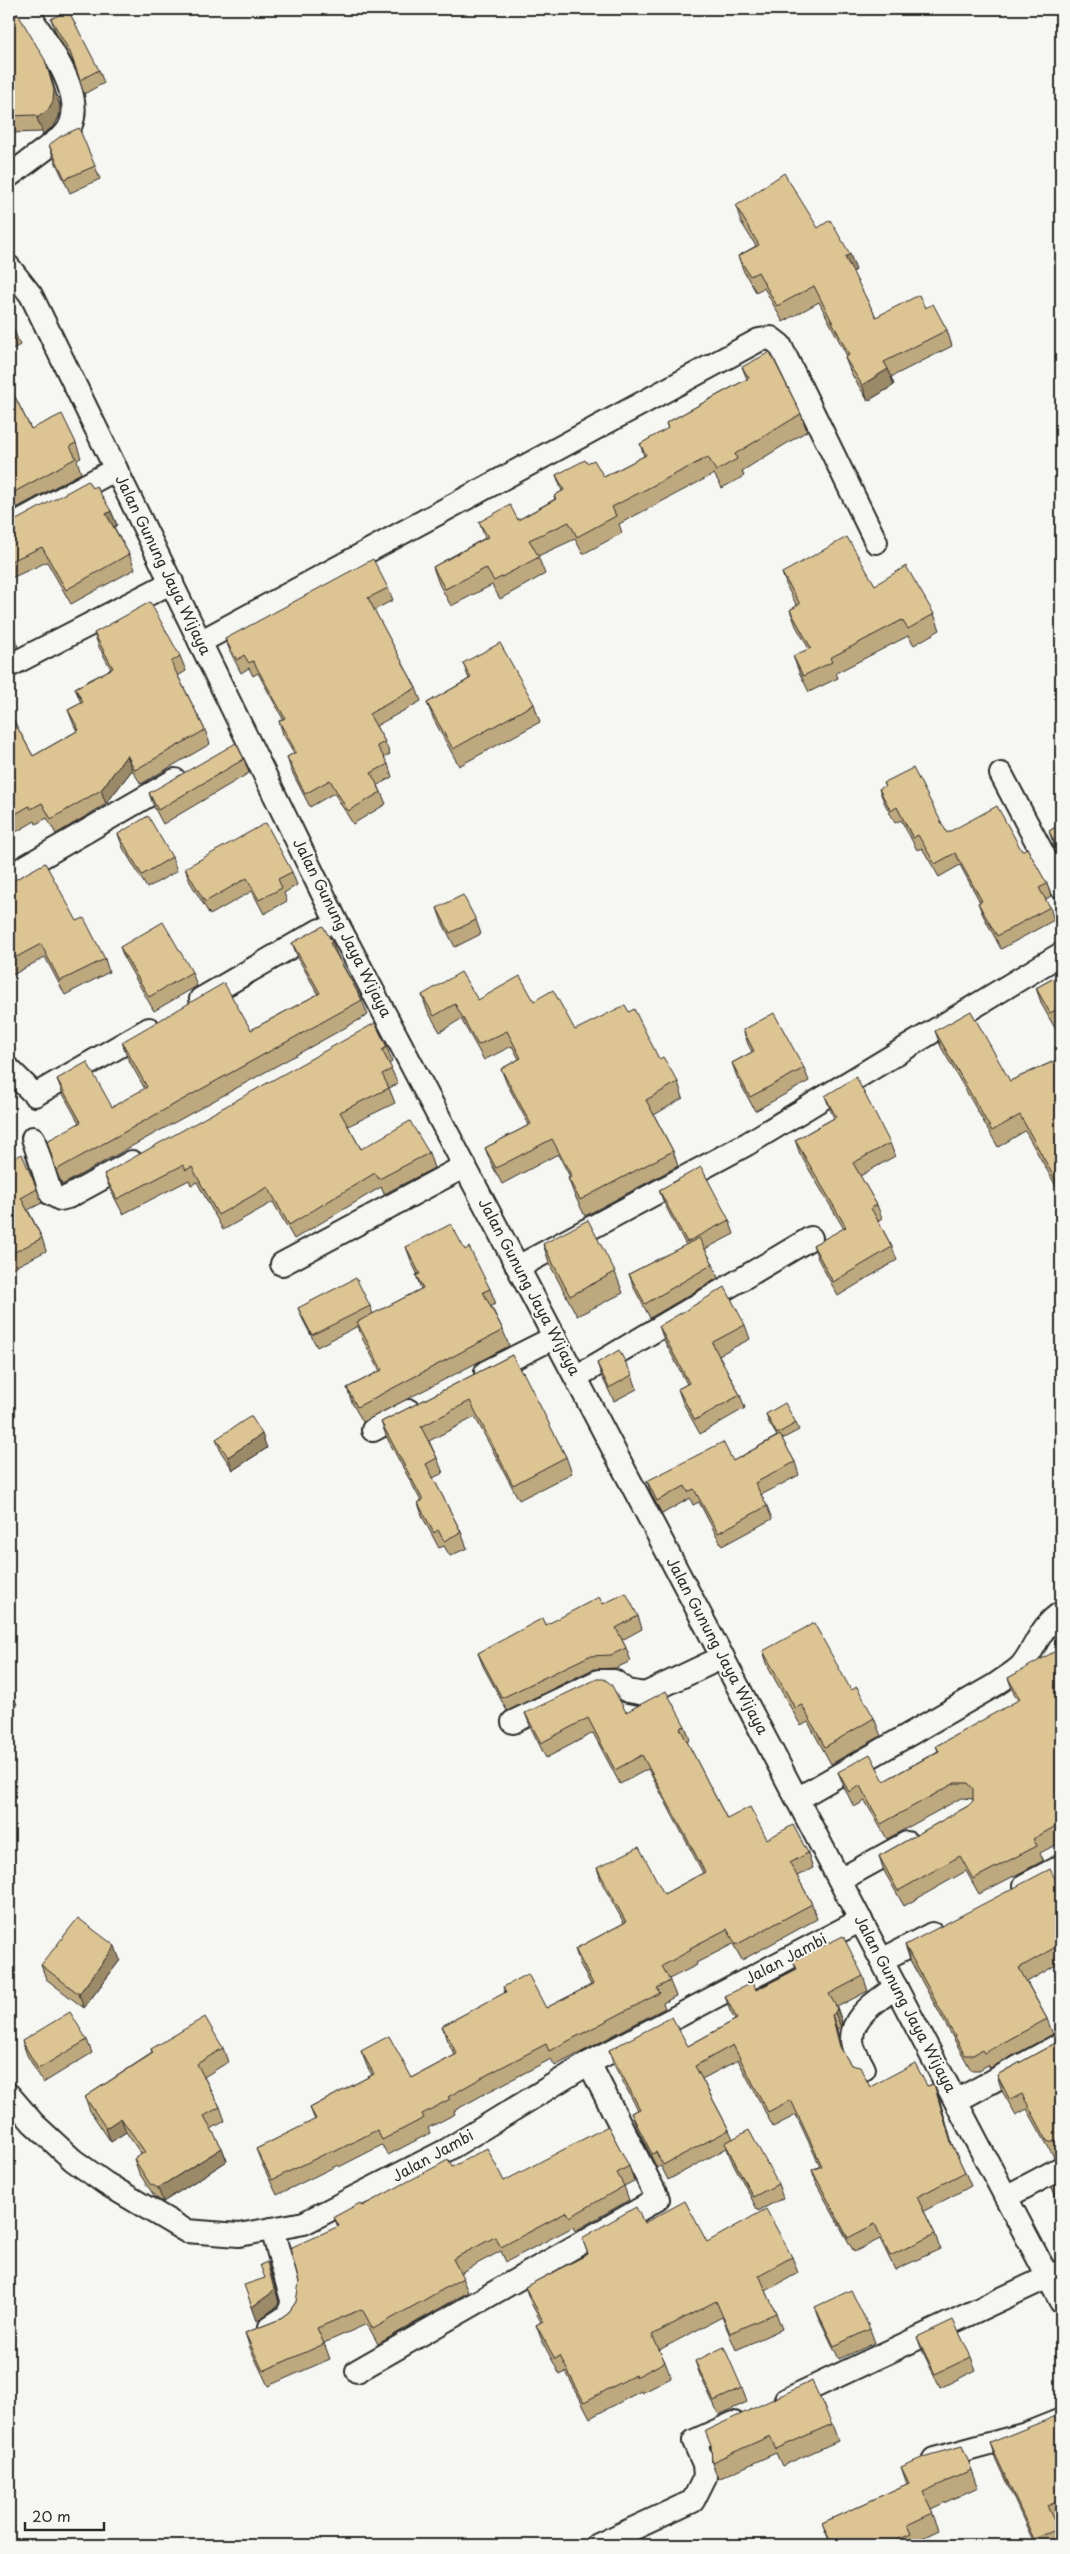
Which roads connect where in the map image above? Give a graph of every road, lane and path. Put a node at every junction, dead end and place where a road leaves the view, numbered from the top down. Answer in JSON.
{"nodes":[{"id":1,"x":26,"y":9,"type":"edge"},
{"id":2,"x":9,"y":176,"type":"edge"},
{"id":3,"x":9,"y":267,"type":"edge"},
{"id":4,"x":116,"y":469,"type":"junction"},
{"id":5,"x":9,"y":527,"type":"edge"},
{"id":6,"x":876,"y":542,"type":"dead end"},
{"id":7,"x":172,"y":582,"type":"junction"},
{"id":8,"x":200,"y":642,"type":"junction"},
{"id":9,"x":9,"y":666,"type":"edge"},
{"id":10,"x":196,"y":768,"type":"edge"},
{"id":11,"x":1001,"y":774,"type":"dead end"},
{"id":12,"x":9,"y":876,"type":"edge"},
{"id":13,"x":1061,"y":888,"type":"edge"},
{"id":14,"x":336,"y":921,"type":"junction"},
{"id":15,"x":1061,"y":954,"type":"edge"},
{"id":16,"x":9,"y":1069,"type":"edge"},
{"id":17,"x":33,"y":1138,"type":"dead end"},
{"id":18,"x":146,"y":1154,"type":"edge"},
{"id":19,"x":465,"y":1166,"type":"junction"},
{"id":20,"x":811,"y":1238,"type":"dead end"},
{"id":21,"x":282,"y":1264,"type":"dead end"},
{"id":22,"x":518,"y":1267,"type":"junction"},
{"id":23,"x":555,"y":1337,"type":"junction"},
{"id":24,"x":576,"y":1377,"type":"junction"},
{"id":25,"x":468,"y":1381,"type":"edge"},
{"id":26,"x":425,"y":1403,"type":"edge"},
{"id":27,"x":373,"y":1430,"type":"dead end"},
{"id":28,"x":1061,"y":1613,"type":"edge"},
{"id":29,"x":723,"y":1657,"type":"junction"},
{"id":30,"x":513,"y":1722,"type":"dead end"},
{"id":31,"x":797,"y":1799,"type":"junction"},
{"id":32,"x":925,"y":1833,"type":"edge"},
{"id":33,"x":1061,"y":1866,"type":"edge"},
{"id":34,"x":840,"y":1880,"type":"junction"},
{"id":35,"x":1010,"y":1893,"type":"edge"},
{"id":36,"x":861,"y":1920,"type":"junction"},
{"id":37,"x":950,"y":1924,"type":"edge"},
{"id":38,"x":882,"y":1960,"type":"junction"},
{"id":39,"x":896,"y":1987,"type":"junction"},
{"id":40,"x":1061,"y":2044,"type":"edge"},
{"id":41,"x":589,"y":2063,"type":"junction"},
{"id":42,"x":864,"y":2068,"type":"dead end"},
{"id":43,"x":9,"y":2095,"type":"edge"},
{"id":44,"x":956,"y":2101,"type":"junction"},
{"id":45,"x":1061,"y":2168,"type":"edge"},
{"id":46,"x":1006,"y":2197,"type":"junction"},
{"id":47,"x":272,"y":2229,"type":"junction"},
{"id":48,"x":1055,"y":2275,"type":"edge"},
{"id":49,"x":1061,"y":2302,"type":"edge"},
{"id":50,"x":268,"y":2329,"type":"edge"},
{"id":51,"x":357,"y":2371,"type":"dead end"},
{"id":52,"x":1061,"y":2420,"type":"edge"},
{"id":53,"x":930,"y":2460,"type":"edge"},
{"id":54,"x":598,"y":2545,"type":"edge"}],
"edges":[{"from":1,"to":2,"type":"street"},
{"from":3,"to":4,"type":"street","name":"Jalan Gunung Jaya Wijaya"},
{"from":4,"to":5,"type":"street"},
{"from":4,"to":7,"type":"street","name":"Jalan Gunung Jaya Wijaya"},
{"from":6,"to":8,"type":"street"},
{"from":7,"to":8,"type":"street","name":"Jalan Gunung Jaya Wijaya"},
{"from":7,"to":9,"type":"street"},
{"from":8,"to":14,"type":"street","name":"Jalan Gunung Jaya Wijaya"},
{"from":10,"to":12,"type":"street"},
{"from":11,"to":13,"type":"street"},
{"from":14,"to":16,"type":"street"},
{"from":14,"to":19,"type":"street","name":"Jalan Gunung Jaya Wijaya"},
{"from":15,"to":22,"type":"street"},
{"from":17,"to":18,"type":"street"},
{"from":19,"to":21,"type":"street"},
{"from":19,"to":22,"type":"street","name":"Jalan Gunung Jaya Wijaya"},
{"from":20,"to":24,"type":"street"},
{"from":22,"to":23,"type":"street","name":"Jalan Gunung Jaya Wijaya"},
{"from":23,"to":24,"type":"street","name":"Jalan Gunung Jaya Wijaya"},
{"from":23,"to":25,"type":"street"},
{"from":24,"to":29,"type":"street","name":"Jalan Gunung Jaya Wijaya"},
{"from":26,"to":27,"type":"street"},
{"from":28,"to":31,"type":"street"},
{"from":29,"to":30,"type":"street"},
{"from":29,"to":31,"type":"street","name":"Jalan Gunung Jaya Wijaya"},
{"from":31,"to":34,"type":"street","name":"Jalan Gunung Jaya Wijaya"},
{"from":32,"to":34,"type":"street"},
{"from":33,"to":35,"type":"street"},
{"from":34,"to":36,"type":"street","name":"Jalan Gunung Jaya Wijaya"},
{"from":36,"to":38,"type":"street","name":"Jalan Gunung Jaya Wijaya"},
{"from":36,"to":41,"type":"street","name":"Jalan Jambi"},
{"from":37,"to":38,"type":"street"},
{"from":38,"to":39,"type":"street","name":"Jalan Gunung Jaya Wijaya"},
{"from":39,"to":42,"type":"street"},
{"from":39,"to":44,"type":"street","name":"Jalan Gunung Jaya Wijaya"},
{"from":40,"to":44,"type":"street"},
{"from":41,"to":47,"type":"street","name":"Jalan Jambi"},
{"from":41,"to":51,"type":"street"},
{"from":43,"to":47,"type":"street","name":"Jalan Jambi"},
{"from":44,"to":46,"type":"street","name":"Jalan Gunung Jaya Wijaya"},
{"from":45,"to":46,"type":"street"},
{"from":46,"to":48,"type":"street","name":"Jalan Gunung Jaya Wijaya"},
{"from":47,"to":50,"type":"street"},
{"from":48,"to":49,"type":"street","name":"Jalan Gunung Jaya Wijaya"},
{"from":48,"to":54,"type":"street"},
{"from":52,"to":53,"type":"street"}]}
